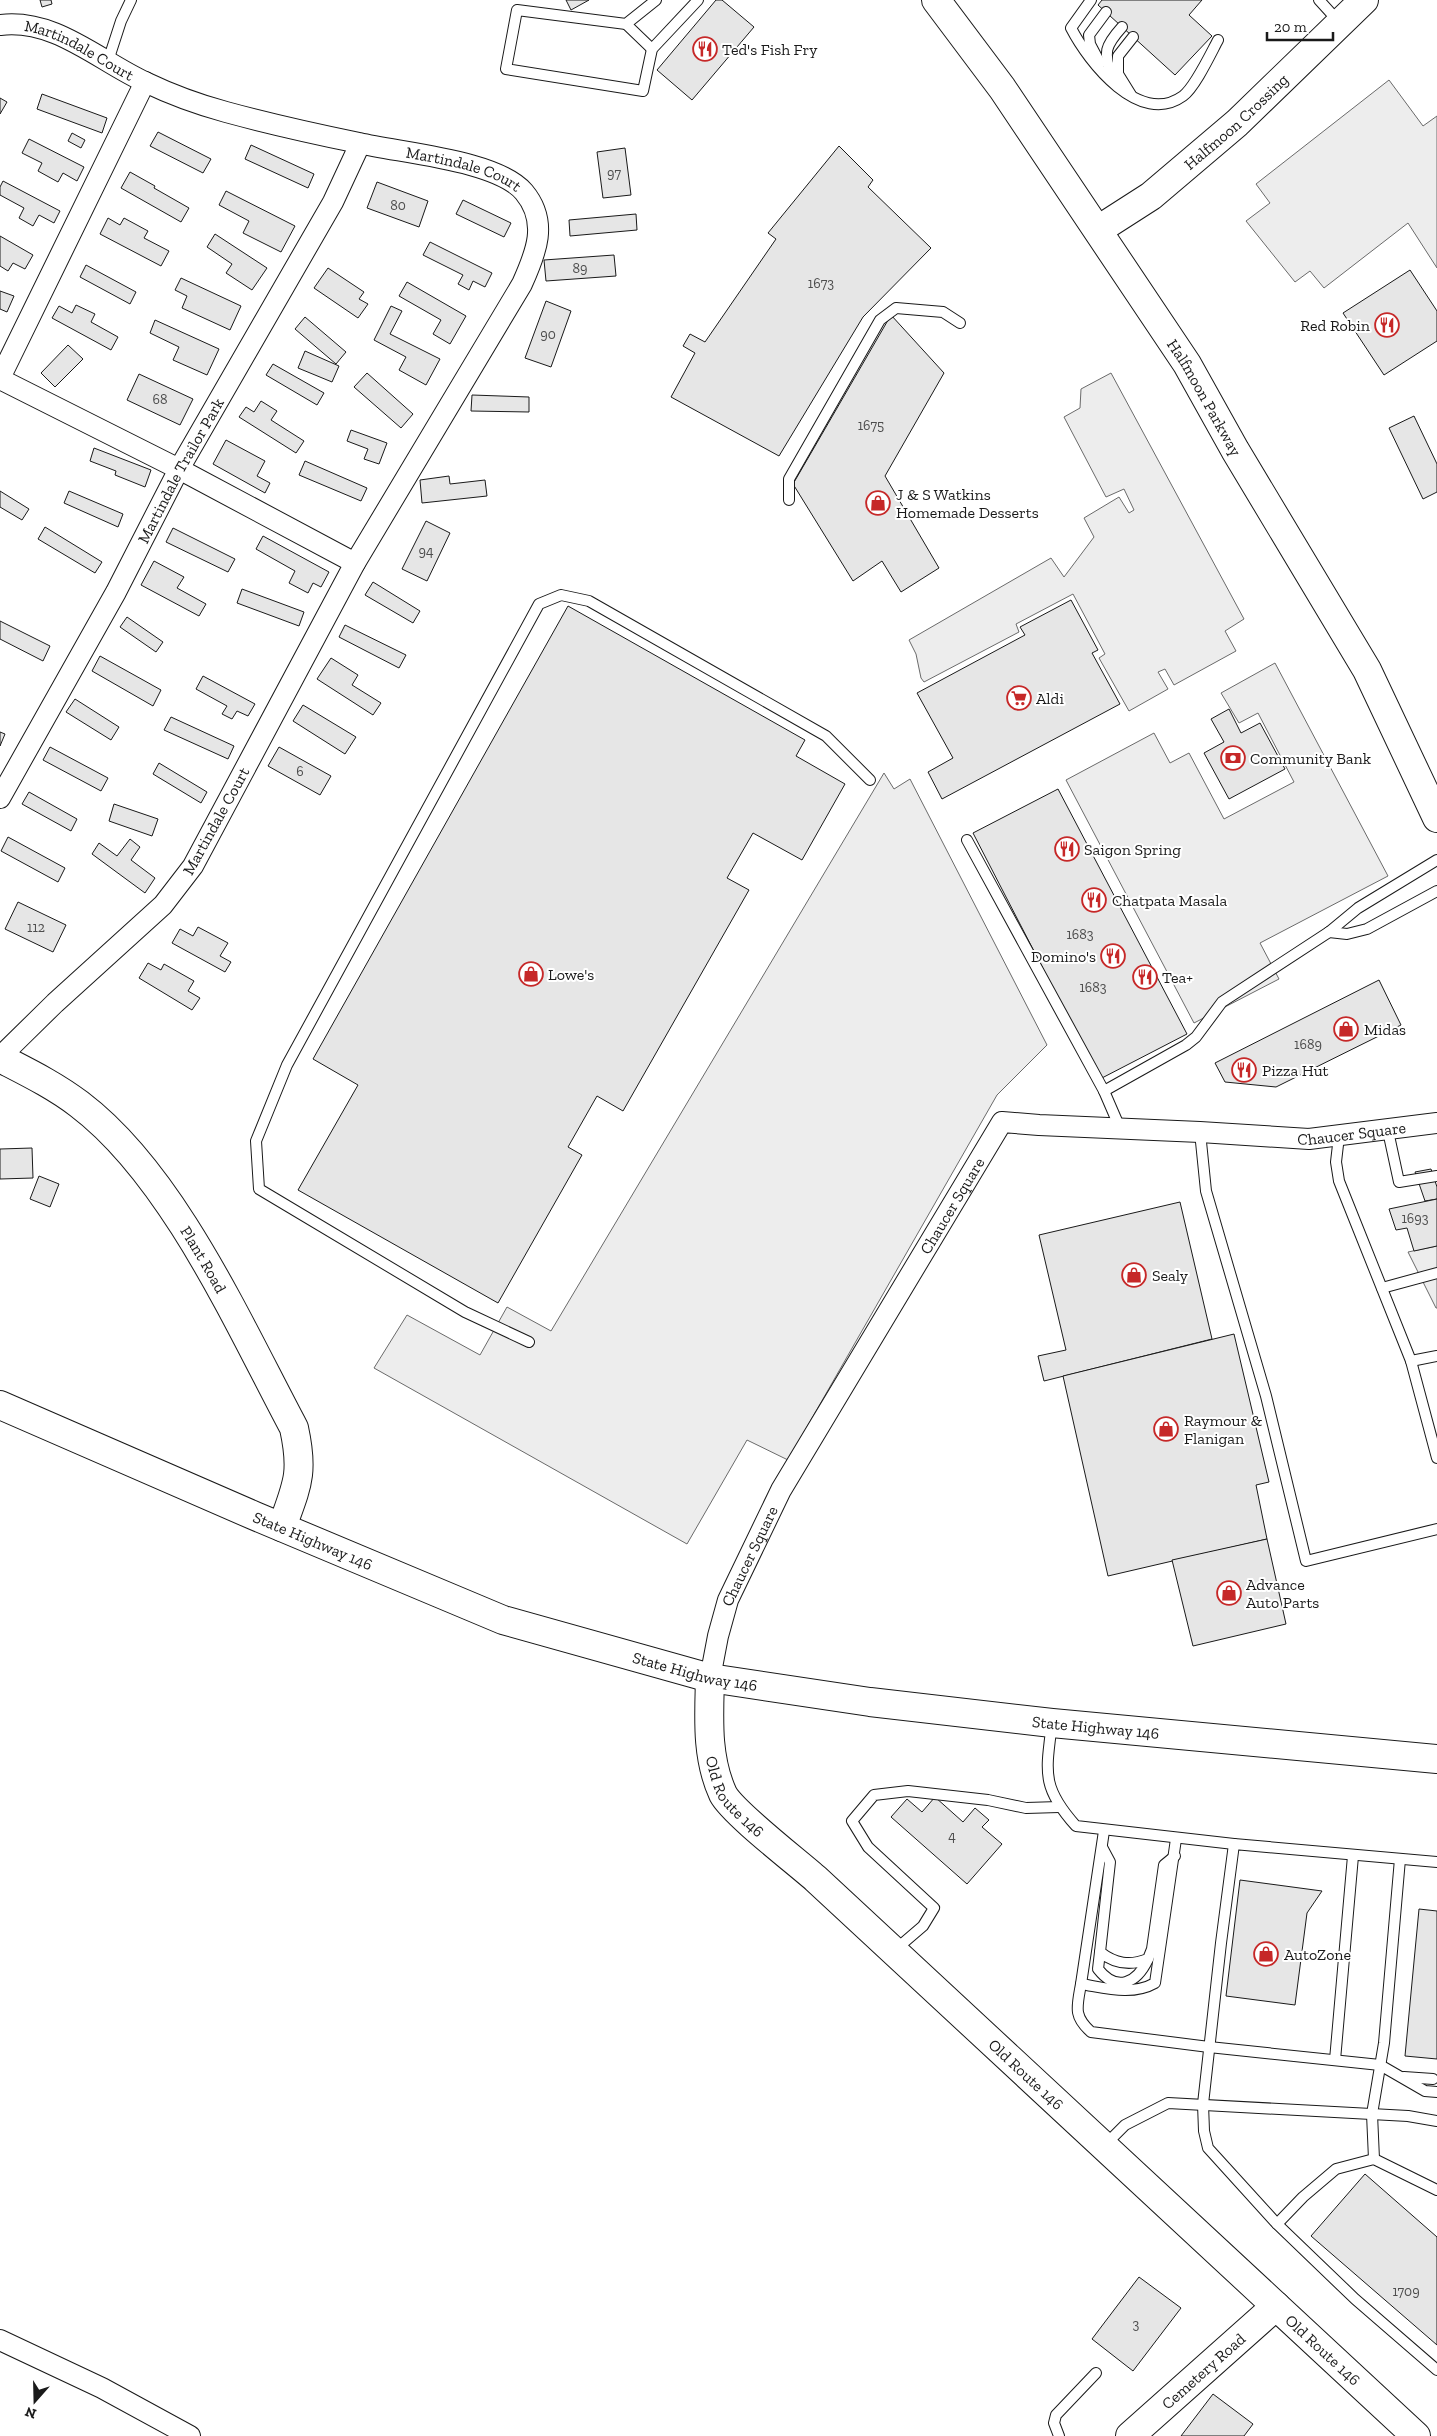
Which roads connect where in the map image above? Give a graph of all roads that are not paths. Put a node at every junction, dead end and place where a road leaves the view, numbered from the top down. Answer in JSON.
{"nodes":[{"id":1,"x":131,"y":0,"type":"edge"},
{"id":2,"x":656,"y":0,"type":"edge"},
{"id":3,"x":698,"y":0,"type":"edge"},
{"id":4,"x":936,"y":0,"type":"edge"},
{"id":5,"x":1091,"y":0,"type":"edge"},
{"id":6,"x":1319,"y":0,"type":"edge"},
{"id":7,"x":1364,"y":0,"type":"edge"},
{"id":8,"x":1106,"y":12,"type":"dead end"},
{"id":9,"x":1340,"y":23,"type":"junction"},
{"id":10,"x":626,"y":24,"type":"junction"},
{"id":11,"x":0,"y":25,"type":"edge"},
{"id":12,"x":1122,"y":27,"type":"dead end"},
{"id":13,"x":1134,"y":37,"type":"dead end"},
{"id":14,"x":1218,"y":40,"type":"dead end"},
{"id":15,"x":652,"y":49,"type":"junction"},
{"id":16,"x":108,"y":61,"type":"junction"},
{"id":17,"x":1112,"y":76,"type":"junction"},
{"id":18,"x":145,"y":82,"type":"junction"},
{"id":19,"x":1132,"y":98,"type":"junction"},
{"id":20,"x":360,"y":144,"type":"junction"},
{"id":21,"x":1098,"y":230,"type":"junction"},
{"id":22,"x":960,"y":323,"type":"dead end"},
{"id":23,"x":0,"y":378,"type":"edge"},
{"id":24,"x":179,"y":469,"type":"junction"},
{"id":25,"x":789,"y":500,"type":"dead end"},
{"id":26,"x":355,"y":563,"type":"junction"},
{"id":27,"x":870,"y":780,"type":"dead end"},
{"id":28,"x":0,"y":798,"type":"edge"},
{"id":29,"x":1437,"y":818,"type":"edge"},
{"id":30,"x":967,"y":840,"type":"dead end"},
{"id":31,"x":1437,"y":860,"type":"edge"},
{"id":32,"x":1437,"y":891,"type":"edge"},
{"id":33,"x":1329,"y":932,"type":"junction"},
{"id":34,"x":0,"y":1057,"type":"edge"},
{"id":35,"x":1104,"y":1091,"type":"junction"},
{"id":36,"x":1436,"y":1122,"type":"edge"},
{"id":37,"x":1120,"y":1128,"type":"junction"},
{"id":38,"x":1388,"y":1130,"type":"junction"},
{"id":39,"x":1200,"y":1132,"type":"junction"},
{"id":40,"x":1339,"y":1136,"type":"junction"},
{"id":41,"x":1437,"y":1176,"type":"edge"},
{"id":42,"x":1437,"y":1273,"type":"edge"},
{"id":43,"x":1382,"y":1288,"type":"junction"},
{"id":44,"x":530,"y":1342,"type":"dead end"},
{"id":45,"x":1437,"y":1356,"type":"edge"},
{"id":46,"x":1411,"y":1361,"type":"junction"},
{"id":47,"x":0,"y":1404,"type":"edge"},
{"id":48,"x":1437,"y":1458,"type":"edge"},
{"id":49,"x":282,"y":1527,"type":"junction"},
{"id":50,"x":1437,"y":1529,"type":"edge"},
{"id":51,"x":710,"y":1678,"type":"junction"},
{"id":52,"x":1052,"y":1724,"type":"junction"},
{"id":53,"x":1437,"y":1759,"type":"edge"},
{"id":54,"x":1059,"y":1807,"type":"junction"},
{"id":55,"x":1104,"y":1831,"type":"junction"},
{"id":56,"x":1176,"y":1839,"type":"junction"},
{"id":57,"x":1234,"y":1844,"type":"junction"},
{"id":58,"x":1102,"y":1847,"type":"junction"},
{"id":59,"x":1174,"y":1856,"type":"junction"},
{"id":60,"x":1353,"y":1856,"type":"junction"},
{"id":61,"x":1400,"y":1859,"type":"junction"},
{"id":62,"x":1437,"y":1862,"type":"edge"},
{"id":63,"x":894,"y":1951,"type":"junction"},
{"id":64,"x":1100,"y":1952,"type":"junction"},
{"id":65,"x":1148,"y":1959,"type":"junction"},
{"id":66,"x":1081,"y":1984,"type":"junction"},
{"id":67,"x":1209,"y":2047,"type":"junction"},
{"id":68,"x":1335,"y":2060,"type":"junction"},
{"id":69,"x":1380,"y":2065,"type":"junction"},
{"id":70,"x":1401,"y":2077,"type":"junction"},
{"id":71,"x":1433,"y":2079,"type":"dead end"},
{"id":72,"x":1437,"y":2092,"type":"edge"},
{"id":73,"x":1203,"y":2104,"type":"junction"},
{"id":74,"x":1372,"y":2114,"type":"junction"},
{"id":75,"x":1437,"y":2121,"type":"edge"},
{"id":76,"x":1105,"y":2146,"type":"junction"},
{"id":77,"x":1374,"y":2159,"type":"junction"},
{"id":78,"x":1437,"y":2190,"type":"edge"},
{"id":79,"x":1277,"y":2224,"type":"junction"},
{"id":80,"x":1276,"y":2306,"type":"junction"},
{"id":81,"x":0,"y":2340,"type":"edge"},
{"id":82,"x":1437,"y":2370,"type":"edge"},
{"id":83,"x":1096,"y":2373,"type":"dead end"},
{"id":84,"x":190,"y":2436,"type":"edge"},
{"id":85,"x":1059,"y":2436,"type":"edge"},
{"id":86,"x":1130,"y":2436,"type":"edge"},
{"id":87,"x":1416,"y":2436,"type":"edge"}],
"edges":[{"from":1,"to":16,"type":"lane"},
{"from":2,"to":10,"type":"lane"},
{"from":3,"to":15,"type":"lane"},
{"from":4,"to":21,"type":"main road","name":"Halfmoon Parkway"},
{"from":5,"to":19,"type":"lane"},
{"from":6,"to":9,"type":"lane"},
{"from":7,"to":9,"type":"main road","name":"Halfmoon Crossing"},
{"from":8,"to":17,"type":"lane"},
{"from":9,"to":21,"type":"main road","name":"Halfmoon Crossing"},
{"from":10,"to":15,"type":"lane"},
{"from":10,"to":15,"type":"lane"},
{"from":11,"to":16,"type":"street","name":"Martindale Court"},
{"from":12,"to":17,"type":"lane"},
{"from":13,"to":19,"type":"lane"},
{"from":14,"to":19,"type":"lane"},
{"from":16,"to":18,"type":"street","name":"Martindale Court"},
{"from":17,"to":19,"type":"lane"},
{"from":18,"to":20,"type":"street","name":"Martindale Court"},
{"from":18,"to":23,"type":"street"},
{"from":20,"to":24,"type":"street","name":"Martindale Trailor Park"},
{"from":20,"to":26,"type":"street","name":"Martindale Court"},
{"from":21,"to":29,"type":"main road","name":"Halfmoon Parkway"},
{"from":22,"to":25,"type":"lane"},
{"from":23,"to":24,"type":"street"},
{"from":24,"to":26,"type":"street"},
{"from":24,"to":28,"type":"street","name":"Martindale Trailor Park"},
{"from":26,"to":34,"type":"street","name":"Martindale Court"},
{"from":27,"to":44,"type":"lane"},
{"from":30,"to":35,"type":"lane"},
{"from":31,"to":33,"type":"lane"},
{"from":32,"to":33,"type":"lane"},
{"from":33,"to":35,"type":"lane"},
{"from":34,"to":49,"type":"main road","name":"Plant Road"},
{"from":35,"to":37,"type":"lane"},
{"from":36,"to":38,"type":"street","name":"Chaucer Square"},
{"from":37,"to":39,"type":"street","name":"Chaucer Square"},
{"from":37,"to":51,"type":"street","name":"Chaucer Square"},
{"from":38,"to":40,"type":"street","name":"Chaucer Square"},
{"from":38,"to":41,"type":"lane"},
{"from":39,"to":40,"type":"street","name":"Chaucer Square"},
{"from":39,"to":50,"type":"lane"},
{"from":40,"to":43,"type":"lane"},
{"from":42,"to":43,"type":"lane"},
{"from":43,"to":46,"type":"lane"},
{"from":45,"to":46,"type":"lane"},
{"from":46,"to":48,"type":"lane"},
{"from":47,"to":49,"type":"main road","name":"State Highway 146"},
{"from":49,"to":51,"type":"main road","name":"State Highway 146"},
{"from":51,"to":52,"type":"main road","name":"State Highway 146"},
{"from":51,"to":63,"type":"main road","name":"Old Route 146"},
{"from":52,"to":53,"type":"main road","name":"State Highway 146"},
{"from":52,"to":54,"type":"lane"},
{"from":54,"to":55,"type":"lane"},
{"from":54,"to":63,"type":"lane"},
{"from":55,"to":56,"type":"lane"},
{"from":55,"to":58,"type":"lane"},
{"from":56,"to":57,"type":"lane"},
{"from":56,"to":59,"type":"lane"},
{"from":57,"to":60,"type":"lane"},
{"from":57,"to":67,"type":"lane"},
{"from":58,"to":64,"type":"lane"},
{"from":58,"to":66,"type":"lane"},
{"from":59,"to":65,"type":"lane"},
{"from":59,"to":66,"type":"lane"},
{"from":60,"to":61,"type":"lane"},
{"from":60,"to":68,"type":"lane"},
{"from":61,"to":62,"type":"lane"},
{"from":61,"to":69,"type":"lane"},
{"from":63,"to":76,"type":"main road","name":"Old Route 146"},
{"from":64,"to":65,"type":"lane"},
{"from":64,"to":65,"type":"lane"},
{"from":66,"to":67,"type":"lane"},
{"from":67,"to":68,"type":"lane"},
{"from":67,"to":73,"type":"lane"},
{"from":68,"to":69,"type":"lane"},
{"from":69,"to":70,"type":"lane"},
{"from":69,"to":74,"type":"lane"},
{"from":70,"to":71,"type":"lane"},
{"from":70,"to":72,"type":"lane"},
{"from":73,"to":74,"type":"lane"},
{"from":73,"to":76,"type":"lane"},
{"from":73,"to":79,"type":"lane"},
{"from":74,"to":75,"type":"lane"},
{"from":74,"to":77,"type":"lane"},
{"from":76,"to":80,"type":"main road","name":"Old Route 146"},
{"from":77,"to":78,"type":"lane"},
{"from":77,"to":79,"type":"lane"},
{"from":79,"to":82,"type":"lane"},
{"from":80,"to":86,"type":"main road","name":"Cemetery Road"},
{"from":80,"to":87,"type":"main road","name":"Old Route 146"},
{"from":81,"to":84,"type":"street"},
{"from":83,"to":85,"type":"lane"}]}
